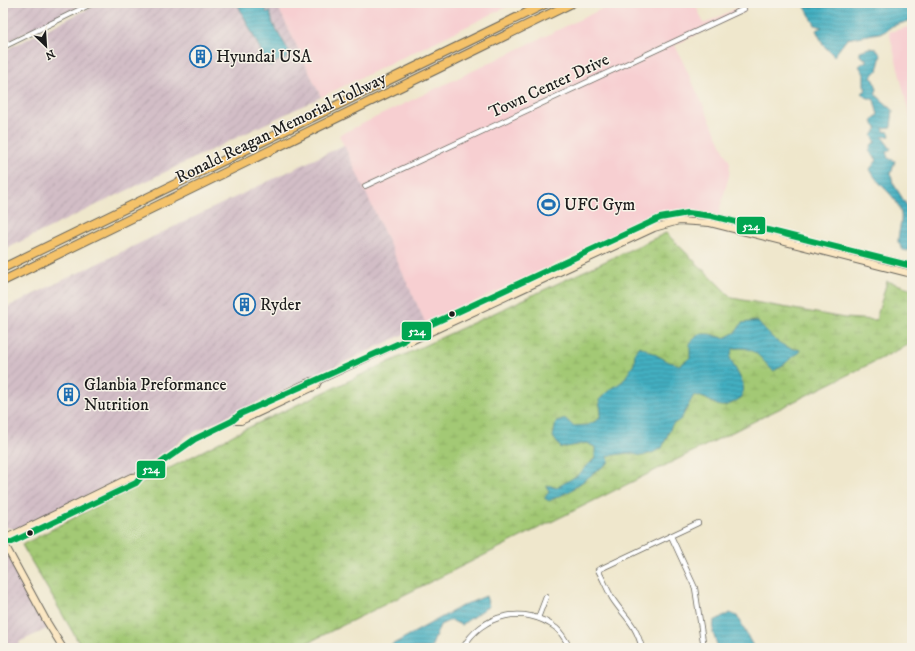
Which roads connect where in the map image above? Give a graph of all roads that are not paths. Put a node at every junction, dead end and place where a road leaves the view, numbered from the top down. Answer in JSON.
{"nodes":[{"id":1,"x":93,"y":3,"type":"edge"},
{"id":2,"x":546,"y":3,"type":"edge"},
{"id":3,"x":572,"y":3,"type":"edge"},
{"id":4,"x":744,"y":9,"type":"dead end"},
{"id":5,"x":3,"y":46,"type":"edge"},
{"id":6,"x":365,"y":186,"type":"dead end"},
{"id":7,"x":912,"y":266,"type":"edge"},
{"id":8,"x":3,"y":268,"type":"edge"},
{"id":9,"x":912,"y":274,"type":"edge"},
{"id":10,"x":3,"y":281,"type":"edge"},
{"id":11,"x":404,"y":341,"type":"junction"},
{"id":12,"x":698,"y":523,"type":"dead end"},
{"id":13,"x":671,"y":536,"type":"junction"},
{"id":14,"x":3,"y":542,"type":"edge"},
{"id":15,"x":546,"y":597,"type":"dead end"},
{"id":16,"x":538,"y":618,"type":"junction"},
{"id":17,"x":63,"y":648,"type":"edge"},
{"id":18,"x":463,"y":648,"type":"edge"},
{"id":19,"x":570,"y":648,"type":"edge"},
{"id":20,"x":642,"y":648,"type":"edge"},
{"id":21,"x":704,"y":648,"type":"edge"}],
"edges":[{"from":1,"to":5,"type":"street"},
{"from":2,"to":8,"type":"highway","name":"Ronald Reagan Memorial Tollway"},
{"from":3,"to":10,"type":"highway","name":"Ronald Reagan Memorial Tollway"},
{"from":4,"to":6,"type":"street","name":"Town Center Drive"},
{"from":7,"to":11,"type":"street"},
{"from":9,"to":11,"type":"street"},
{"from":11,"to":14,"type":"street"},
{"from":12,"to":13,"type":"street"},
{"from":13,"to":20,"type":"street"},
{"from":13,"to":21,"type":"street"},
{"from":14,"to":17,"type":"street"},
{"from":15,"to":16,"type":"street"},
{"from":16,"to":18,"type":"street"},
{"from":16,"to":19,"type":"street"}]}
